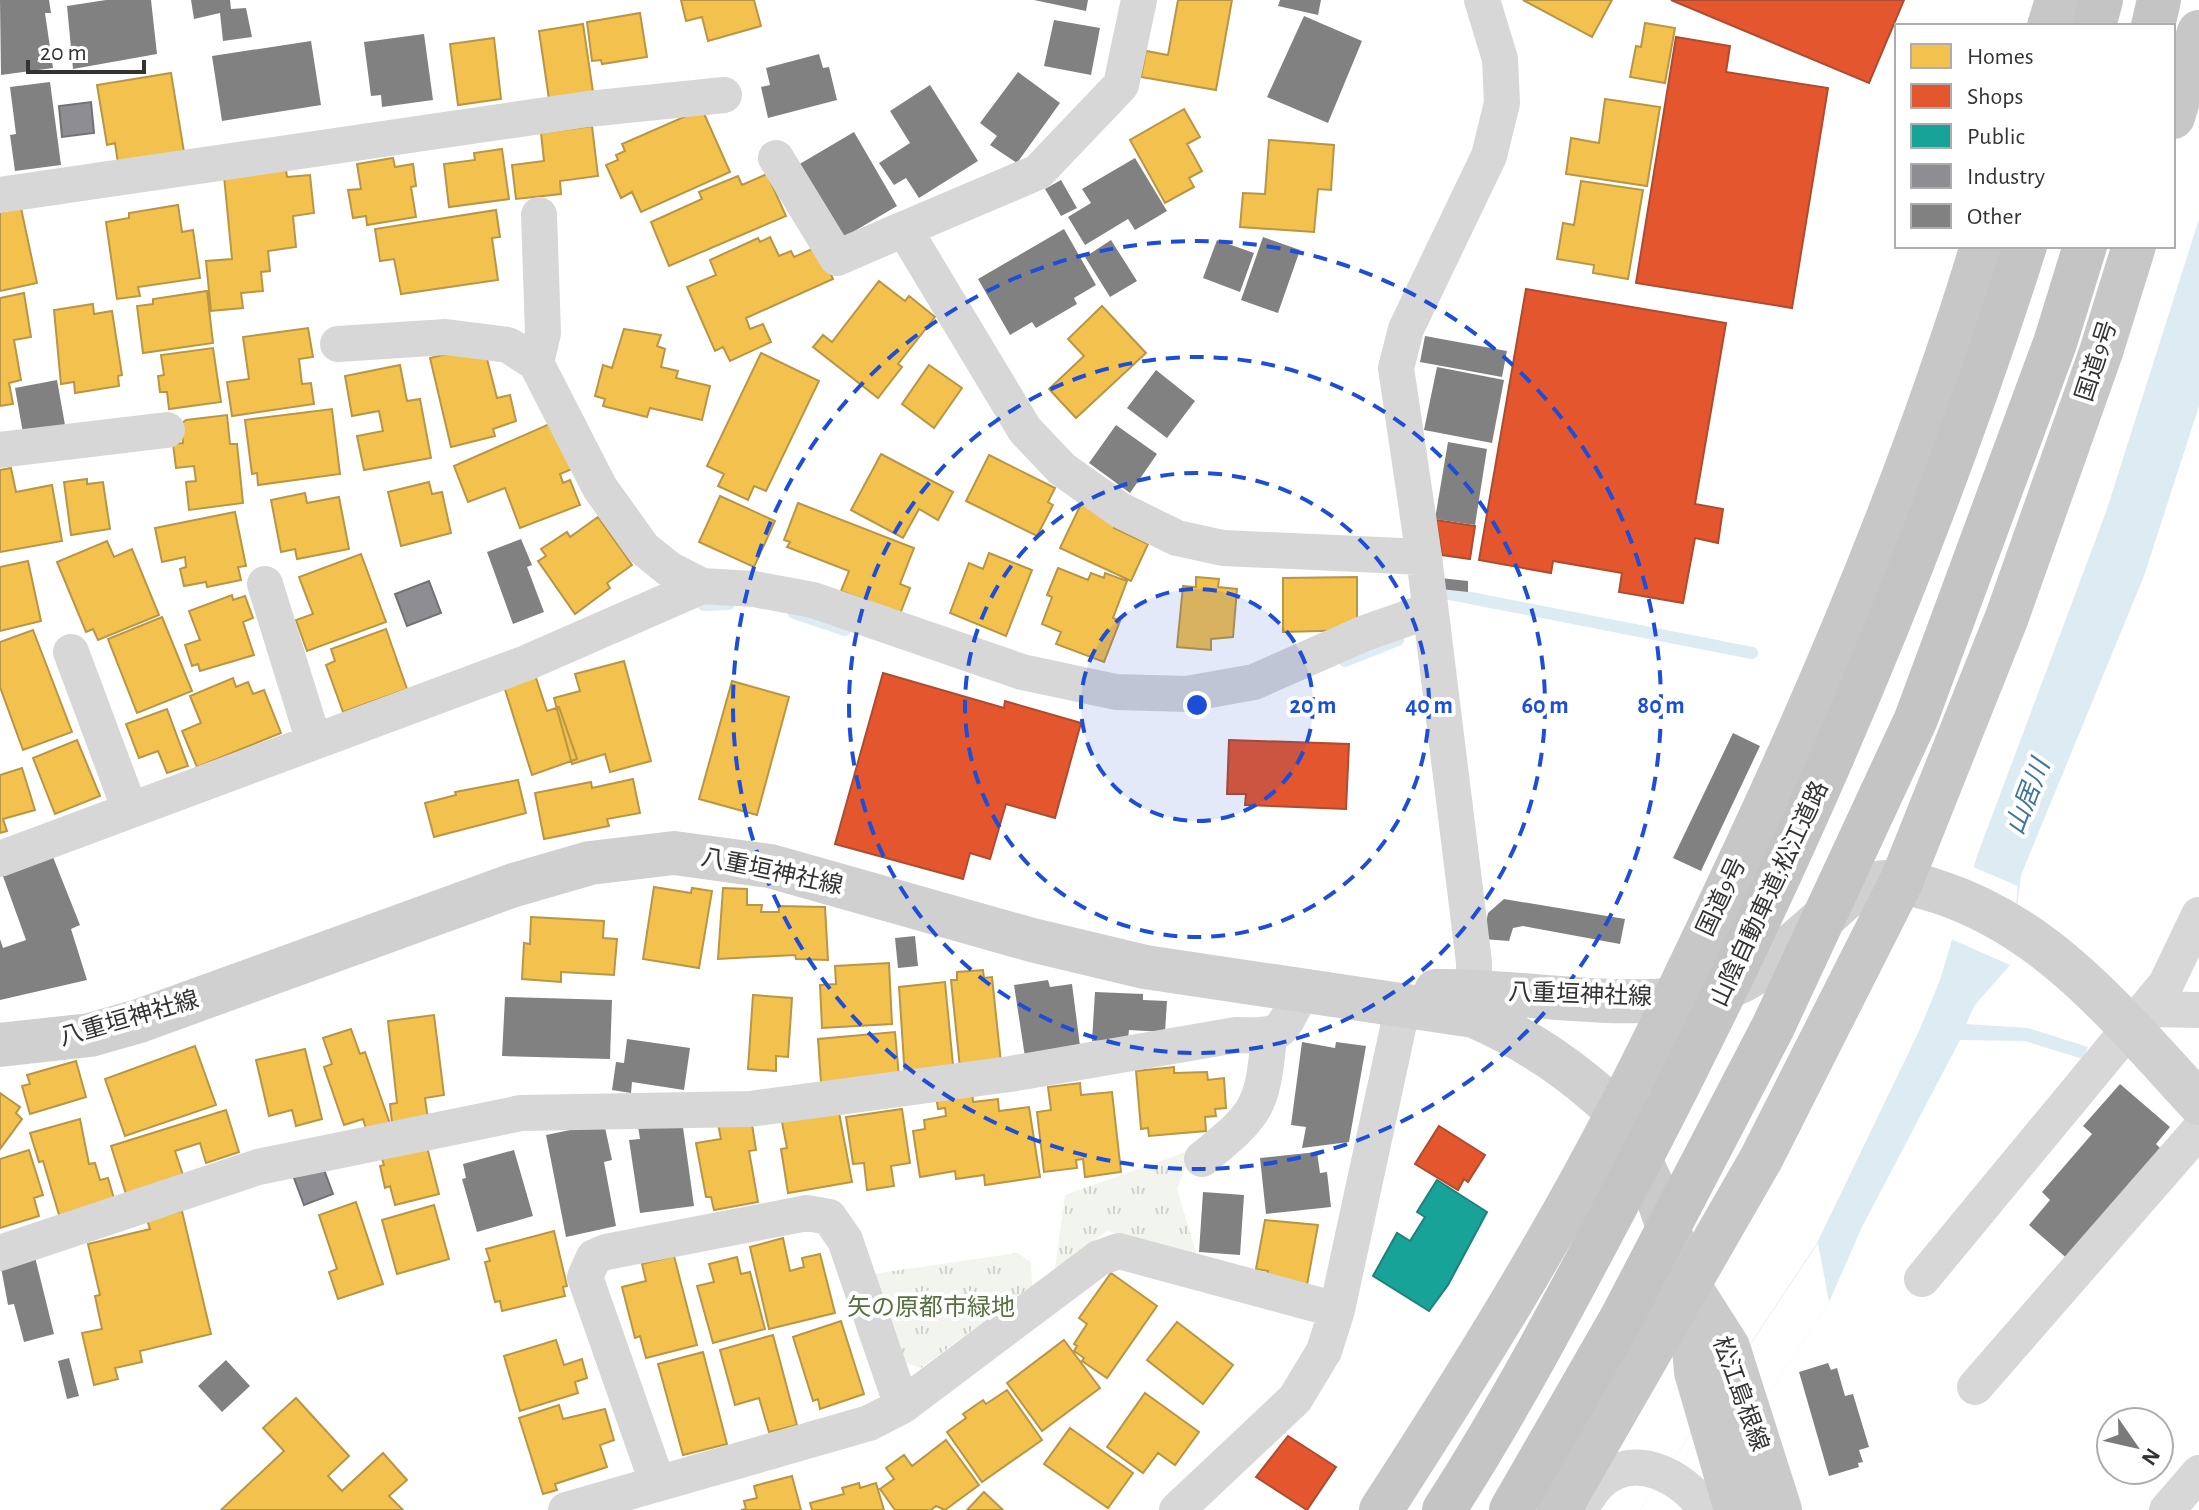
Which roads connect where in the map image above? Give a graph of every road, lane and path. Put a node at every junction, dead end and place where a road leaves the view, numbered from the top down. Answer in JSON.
{"nodes":[{"id":1,"x":1139,"y":0,"type":"edge"},
{"id":2,"x":1482,"y":0,"type":"edge"},
{"id":3,"x":2057,"y":0,"type":"edge"},
{"id":4,"x":2101,"y":0,"type":"edge"},
{"id":5,"x":2159,"y":0,"type":"edge"},
{"id":6,"x":2050,"y":24,"type":"edge"},
{"id":7,"x":2095,"y":24,"type":"edge"},
{"id":8,"x":2153,"y":24,"type":"edge"},
{"id":9,"x":2199,"y":32,"type":"edge"},
{"id":10,"x":724,"y":95,"type":"dead end"},
{"id":11,"x":2175,"y":110,"type":"edge"},
{"id":12,"x":776,"y":158,"type":"dead end"},
{"id":13,"x":0,"y":195,"type":"edge"},
{"id":14,"x":539,"y":215,"type":"dead end"},
{"id":15,"x":904,"y":229,"type":"junction"},
{"id":16,"x":1981,"y":248,"type":"edge"},
{"id":17,"x":2024,"y":248,"type":"edge"},
{"id":18,"x":2084,"y":248,"type":"edge"},
{"id":19,"x":2133,"y":248,"type":"edge"},
{"id":20,"x":338,"y":344,"type":"dead end"},
{"id":21,"x":536,"y":363,"type":"junction"},
{"id":22,"x":167,"y":430,"type":"dead end"},
{"id":23,"x":0,"y":450,"type":"edge"},
{"id":24,"x":1424,"y":557,"type":"junction"},
{"id":25,"x":265,"y":584,"type":"dead end"},
{"id":26,"x":702,"y":586,"type":"junction"},
{"id":27,"x":1428,"y":611,"type":"junction"},
{"id":28,"x":71,"y":652,"type":"dead end"},
{"id":29,"x":314,"y":742,"type":"junction"},
{"id":30,"x":130,"y":810,"type":"junction"},
{"id":31,"x":0,"y":859,"type":"edge"},
{"id":32,"x":1902,"y":880,"type":"junction"},
{"id":33,"x":2199,"y":915,"type":"edge"},
{"id":34,"x":1313,"y":992,"type":"junction"},
{"id":35,"x":1676,"y":997,"type":"junction"},
{"id":36,"x":1474,"y":1003,"type":"junction"},
{"id":37,"x":1403,"y":1005,"type":"junction"},
{"id":38,"x":2199,"y":1010,"type":"edge"},
{"id":39,"x":2138,"y":1018,"type":"junction"},
{"id":40,"x":1269,"y":1037,"type":"junction"},
{"id":41,"x":0,"y":1045,"type":"edge"},
{"id":42,"x":2199,"y":1103,"type":"edge"},
{"id":43,"x":1618,"y":1113,"type":"junction"},
{"id":44,"x":2199,"y":1130,"type":"edge"},
{"id":45,"x":1202,"y":1159,"type":"dead end"},
{"id":46,"x":0,"y":1253,"type":"edge"},
{"id":47,"x":1922,"y":1279,"type":"dead end"},
{"id":48,"x":1688,"y":1284,"type":"junction"},
{"id":49,"x":1337,"y":1310,"type":"junction"},
{"id":50,"x":1975,"y":1387,"type":"dead end"},
{"id":51,"x":902,"y":1406,"type":"junction"},
{"id":52,"x":2199,"y":1473,"type":"edge"},
{"id":53,"x":657,"y":1482,"type":"junction"},
{"id":54,"x":566,"y":1510,"type":"edge"},
{"id":55,"x":1177,"y":1510,"type":"edge"},
{"id":56,"x":1381,"y":1510,"type":"edge"},
{"id":57,"x":1444,"y":1510,"type":"edge"},
{"id":58,"x":1511,"y":1510,"type":"edge"},
{"id":59,"x":1559,"y":1510,"type":"edge"},
{"id":60,"x":1579,"y":1510,"type":"edge"},
{"id":61,"x":1713,"y":1510,"type":"edge"},
{"id":62,"x":1780,"y":1510,"type":"edge"},
{"id":63,"x":2167,"y":1510,"type":"edge"}],
"edges":[{"from":1,"to":15,"type":"street"},
{"from":2,"to":24,"type":"street"},
{"from":3,"to":6,"type":"highway"},
{"from":4,"to":7,"type":"highway"},
{"from":5,"to":8,"type":"highway"},
{"from":9,"to":11,"type":"highway"},
{"from":10,"to":13,"type":"street"},
{"from":12,"to":15,"type":"street"},
{"from":14,"to":21,"type":"street"},
{"from":15,"to":24,"type":"street"},
{"from":16,"to":35,"type":"highway","name":"国道9号"},
{"from":17,"to":57,"type":"highway","name":"山陰自動車道;松江道路","bridge":true},
{"from":18,"to":58,"type":"highway","bridge":true},
{"from":19,"to":32,"type":"highway","name":"国道9号"},
{"from":20,"to":21,"type":"street"},
{"from":21,"to":26,"type":"street"},
{"from":22,"to":23,"type":"street"},
{"from":24,"to":27,"type":"street"},
{"from":25,"to":29,"type":"street"},
{"from":26,"to":27,"type":"street"},
{"from":26,"to":29,"type":"street"},
{"from":27,"to":36,"type":"street"},
{"from":28,"to":30,"type":"street"},
{"from":29,"to":30,"type":"street"},
{"from":30,"to":31,"type":"street"},
{"from":32,"to":35,"type":"main road","name":"八重垣神社線"},
{"from":32,"to":39,"type":"main road","name":"八重垣神社線"},
{"from":32,"to":48,"type":"highway","name":"国道9号"},
{"from":33,"to":39,"type":"street"},
{"from":34,"to":36,"type":"main road","name":"八重垣神社線"},
{"from":34,"to":37,"type":"main road","name":"八重垣神社線"},
{"from":34,"to":40,"type":"street"},
{"from":34,"to":41,"type":"main road","name":"八重垣神社線"},
{"from":35,"to":36,"type":"main road","name":"八重垣神社線"},
{"from":35,"to":43,"type":"highway","name":"国道9号"},
{"from":36,"to":37,"type":"main road","name":"八重垣神社線"},
{"from":36,"to":43,"type":"main road","name":"八重垣神社線"},
{"from":37,"to":49,"type":"street"},
{"from":38,"to":39,"type":"street"},
{"from":39,"to":42,"type":"main road","name":"八重垣神社線"},
{"from":39,"to":47,"type":"street"},
{"from":40,"to":45,"type":"street"},
{"from":40,"to":46,"type":"street"},
{"from":43,"to":48,"type":"main road","name":"松江島根線"},
{"from":43,"to":56,"type":"highway","name":"国道9号"},
{"from":44,"to":50,"type":"street"},
{"from":48,"to":59,"type":"highway","name":"国道9号"},
{"from":48,"to":61,"type":"main road","name":"松江島根線"},
{"from":48,"to":62,"type":"main road","name":"松江島根線"},
{"from":49,"to":51,"type":"street"},
{"from":49,"to":55,"type":"street"},
{"from":51,"to":53,"type":"street"},
{"from":51,"to":53,"type":"street"},
{"from":52,"to":63,"type":"street"},
{"from":53,"to":54,"type":"street"},
{"from":60,"to":61,"type":"street"}]}
